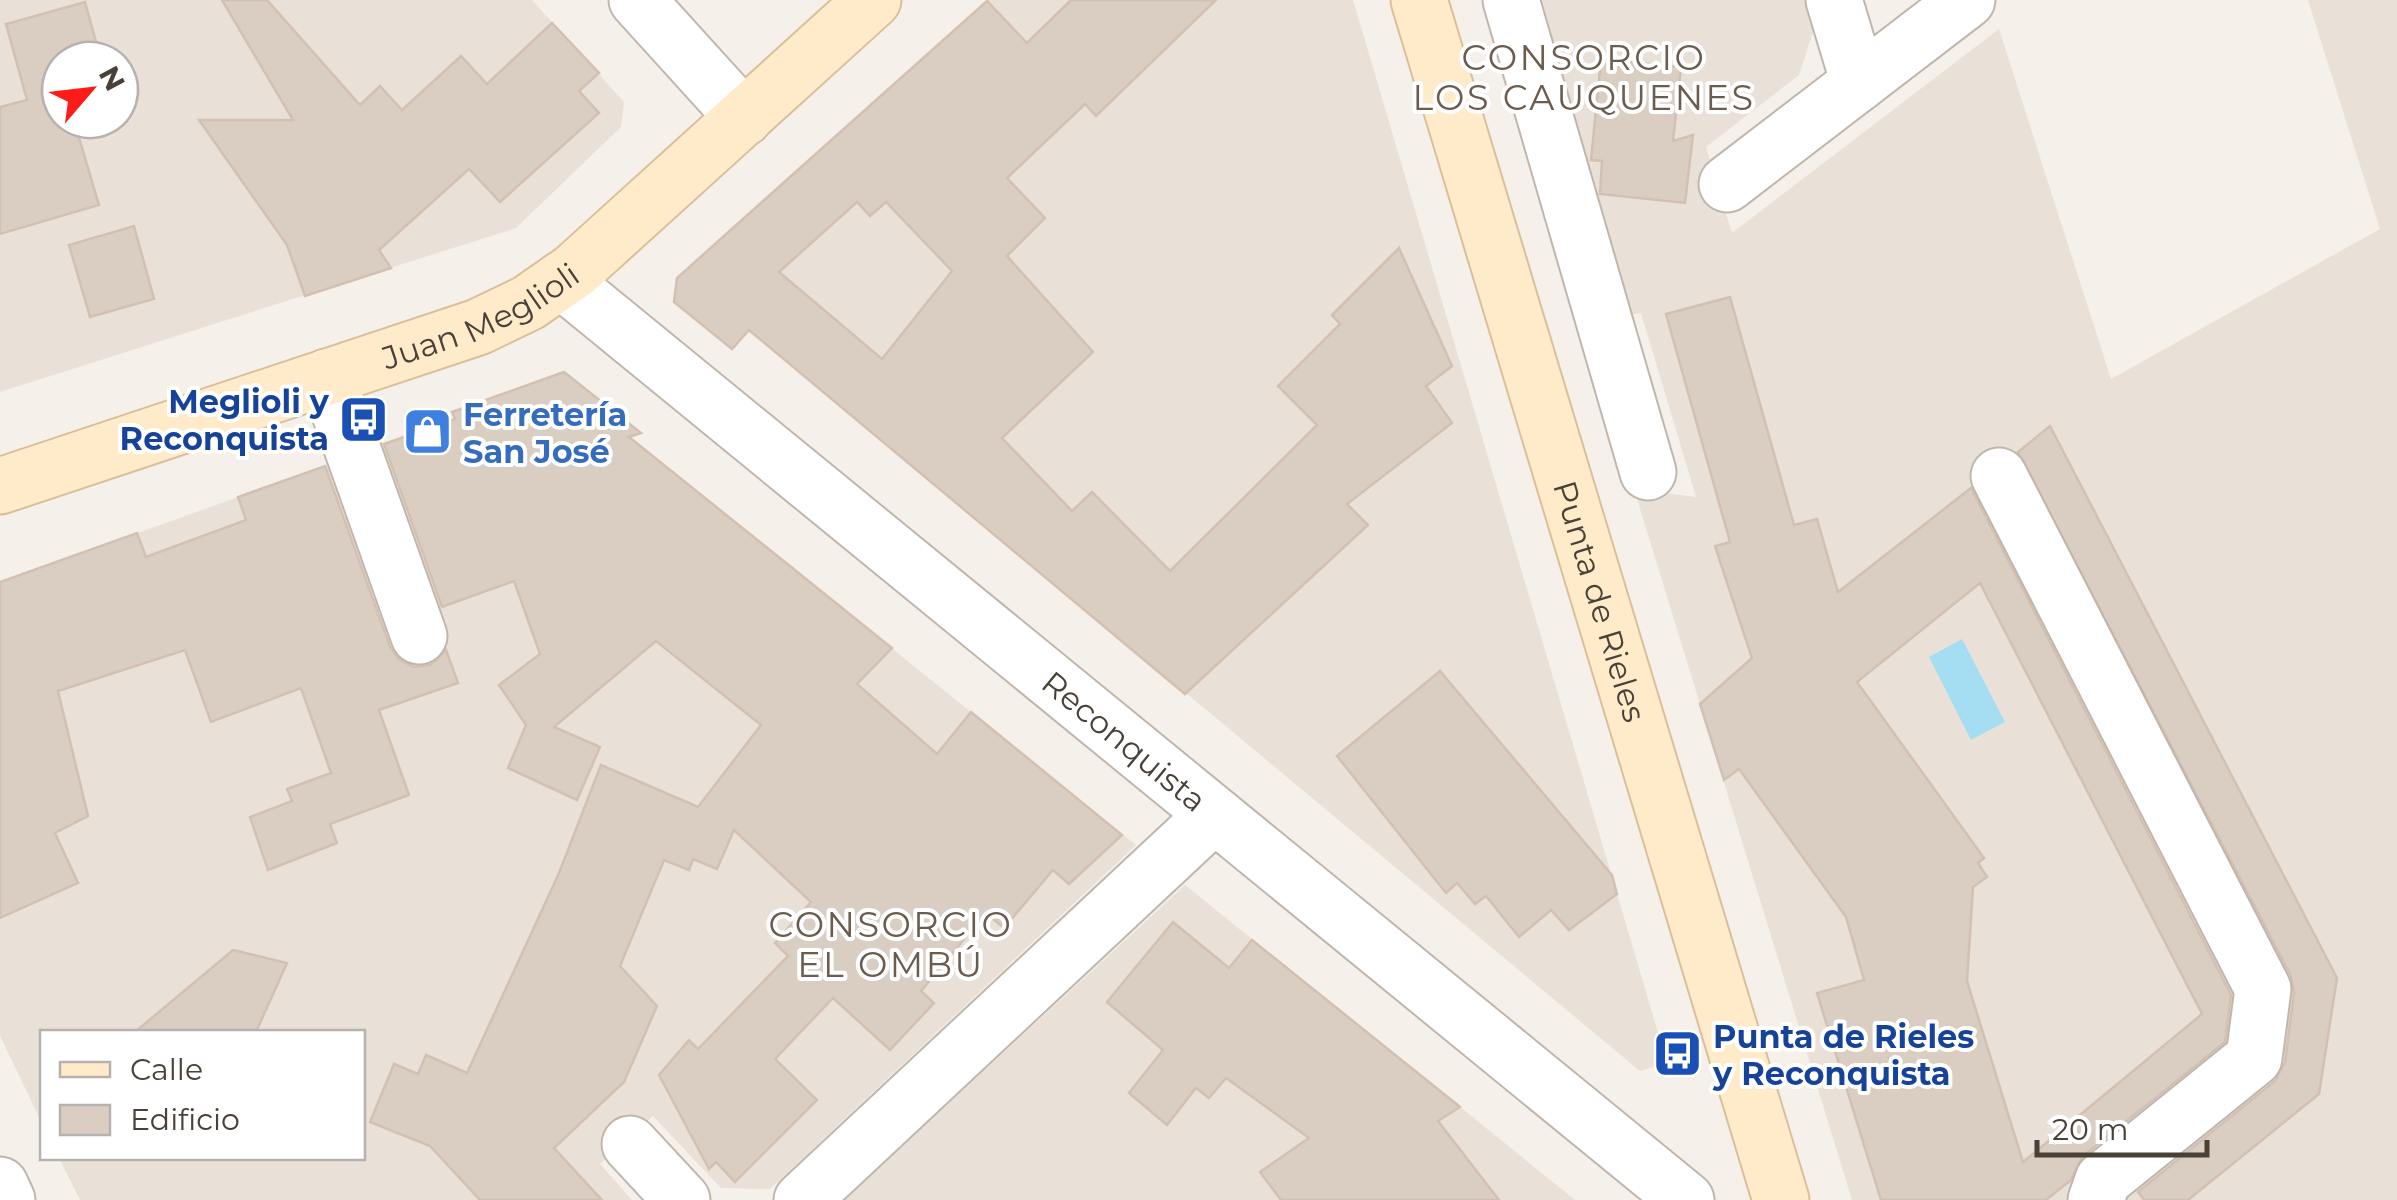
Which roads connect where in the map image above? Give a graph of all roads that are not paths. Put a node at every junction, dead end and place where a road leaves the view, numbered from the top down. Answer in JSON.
{"nodes":[{"id":1,"x":637,"y":0,"type":"edge"},
{"id":2,"x":874,"y":0,"type":"edge"},
{"id":3,"x":1418,"y":0,"type":"edge"},
{"id":4,"x":1511,"y":0,"type":"edge"},
{"id":5,"x":1834,"y":0,"type":"edge"},
{"id":6,"x":1967,"y":0,"type":"edge"},
{"id":7,"x":1859,"y":82,"type":"junction"},
{"id":8,"x":744,"y":118,"type":"junction"},
{"id":9,"x":1726,"y":184,"type":"dead end"},
{"id":10,"x":561,"y":280,"type":"junction"},
{"id":11,"x":327,"y":377,"type":"junction"},
{"id":12,"x":1648,"y":472,"type":"dead end"},
{"id":13,"x":1998,"y":476,"type":"dead end"},
{"id":14,"x":0,"y":486,"type":"edge"},
{"id":15,"x":418,"y":636,"type":"dead end"},
{"id":16,"x":1214,"y":814,"type":"junction"},
{"id":17,"x":630,"y":1144,"type":"dead end"},
{"id":18,"x":0,"y":1185,"type":"edge"},
{"id":19,"x":8,"y":1200,"type":"edge"},
{"id":20,"x":682,"y":1200,"type":"edge"},
{"id":21,"x":802,"y":1200,"type":"edge"},
{"id":22,"x":1686,"y":1200,"type":"edge"},
{"id":23,"x":1781,"y":1200,"type":"edge"},
{"id":24,"x":2096,"y":1200,"type":"edge"}],
"edges":[{"from":1,"to":8,"type":"street"},
{"from":2,"to":8,"type":"street","name":"Juan Meglioli"},
{"from":3,"to":23,"type":"street","name":"Punta de Rieles"},
{"from":4,"to":12,"type":"street"},
{"from":5,"to":7,"type":"street"},
{"from":6,"to":7,"type":"street"},
{"from":7,"to":9,"type":"street"},
{"from":8,"to":10,"type":"street","name":"Juan Meglioli"},
{"from":10,"to":11,"type":"street","name":"Juan Meglioli"},
{"from":10,"to":16,"type":"street","name":"Reconquista"},
{"from":11,"to":14,"type":"street","name":"Juan Meglioli"},
{"from":11,"to":15,"type":"street"},
{"from":13,"to":24,"type":"street"},
{"from":16,"to":21,"type":"street"},
{"from":16,"to":22,"type":"street","name":"Reconquista"},
{"from":17,"to":20,"type":"street"},
{"from":18,"to":19,"type":"street"}]}
